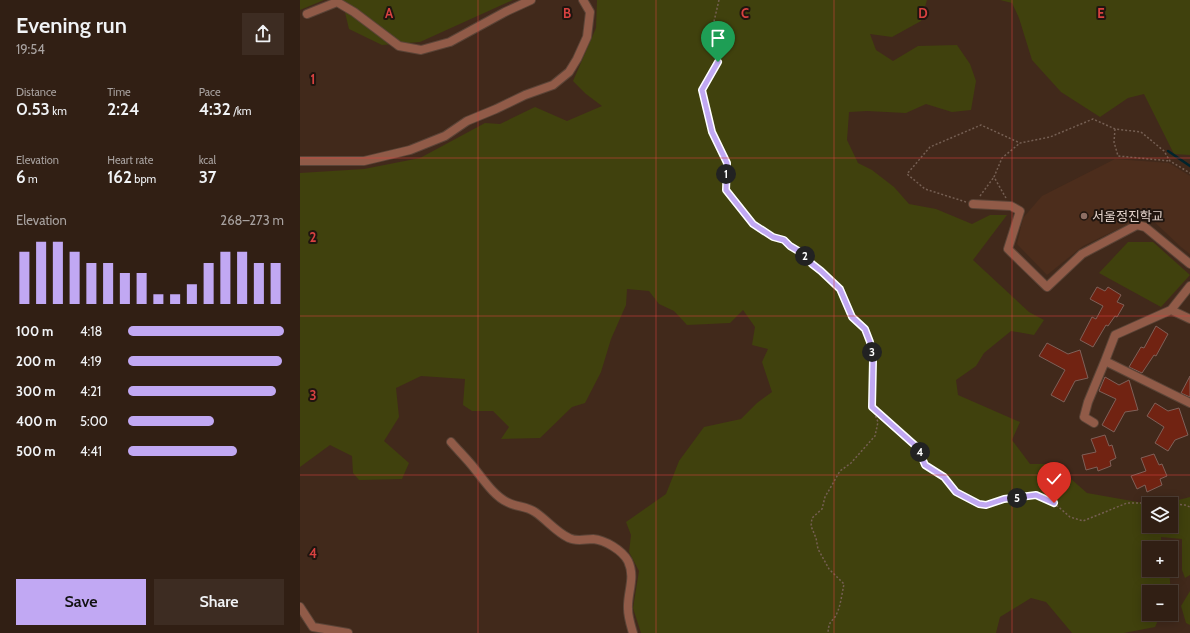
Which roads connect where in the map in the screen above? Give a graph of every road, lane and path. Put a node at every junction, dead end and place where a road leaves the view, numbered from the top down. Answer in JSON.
{"nodes":[{"id":1,"x":531,"y":0,"type":"edge"},
{"id":2,"x":584,"y":0,"type":"edge"},
{"id":3,"x":719,"y":0,"type":"edge"},
{"id":4,"x":307,"y":14,"type":"dead end"},
{"id":5,"x":1115,"y":129,"type":"junction"},
{"id":6,"x":1020,"y":143,"type":"junction"},
{"id":7,"x":300,"y":161,"type":"edge"},
{"id":8,"x":1170,"y":161,"type":"junction"},
{"id":9,"x":1190,"y":173,"type":"edge"},
{"id":10,"x":994,"y":177,"type":"junction"},
{"id":11,"x":973,"y":204,"type":"junction"},
{"id":12,"x":1011,"y":206,"type":"junction"},
{"id":13,"x":1190,"y":264,"type":"edge"},
{"id":14,"x":1190,"y":286,"type":"edge"},
{"id":15,"x":1171,"y":310,"type":"junction"},
{"id":16,"x":1190,"y":320,"type":"edge"},
{"id":17,"x":1104,"y":361,"type":"junction"},
{"id":18,"x":1190,"y":404,"type":"edge"},
{"id":19,"x":872,"y":407,"type":"junction"},
{"id":20,"x":1094,"y":423,"type":"dead end"},
{"id":21,"x":451,"y":442,"type":"dead end"},
{"id":22,"x":1190,"y":507,"type":"edge"},
{"id":23,"x":300,"y":607,"type":"edge"},
{"id":24,"x":348,"y":633,"type":"edge"},
{"id":25,"x":633,"y":633,"type":"edge"},
{"id":26,"x":828,"y":633,"type":"edge"}],
"edges":[{"from":1,"to":4,"type":"street"},
{"from":2,"to":7,"type":"street"},
{"from":3,"to":19,"type":"path"},
{"from":5,"to":6,"type":"path"},
{"from":5,"to":8,"type":"path"},
{"from":5,"to":8,"type":"path"},
{"from":6,"to":10,"type":"path"},
{"from":6,"to":11,"type":"path"},
{"from":8,"to":9,"type":"path"},
{"from":10,"to":11,"type":"path"},
{"from":10,"to":12,"type":"path"},
{"from":11,"to":12,"type":"street"},
{"from":12,"to":13,"type":"street"},
{"from":14,"to":15,"type":"street"},
{"from":15,"to":16,"type":"street"},
{"from":15,"to":17,"type":"street"},
{"from":17,"to":18,"type":"street"},
{"from":17,"to":20,"type":"street"},
{"from":19,"to":22,"type":"path"},
{"from":19,"to":26,"type":"path"},
{"from":21,"to":25,"type":"street"},
{"from":23,"to":24,"type":"street"}]}
